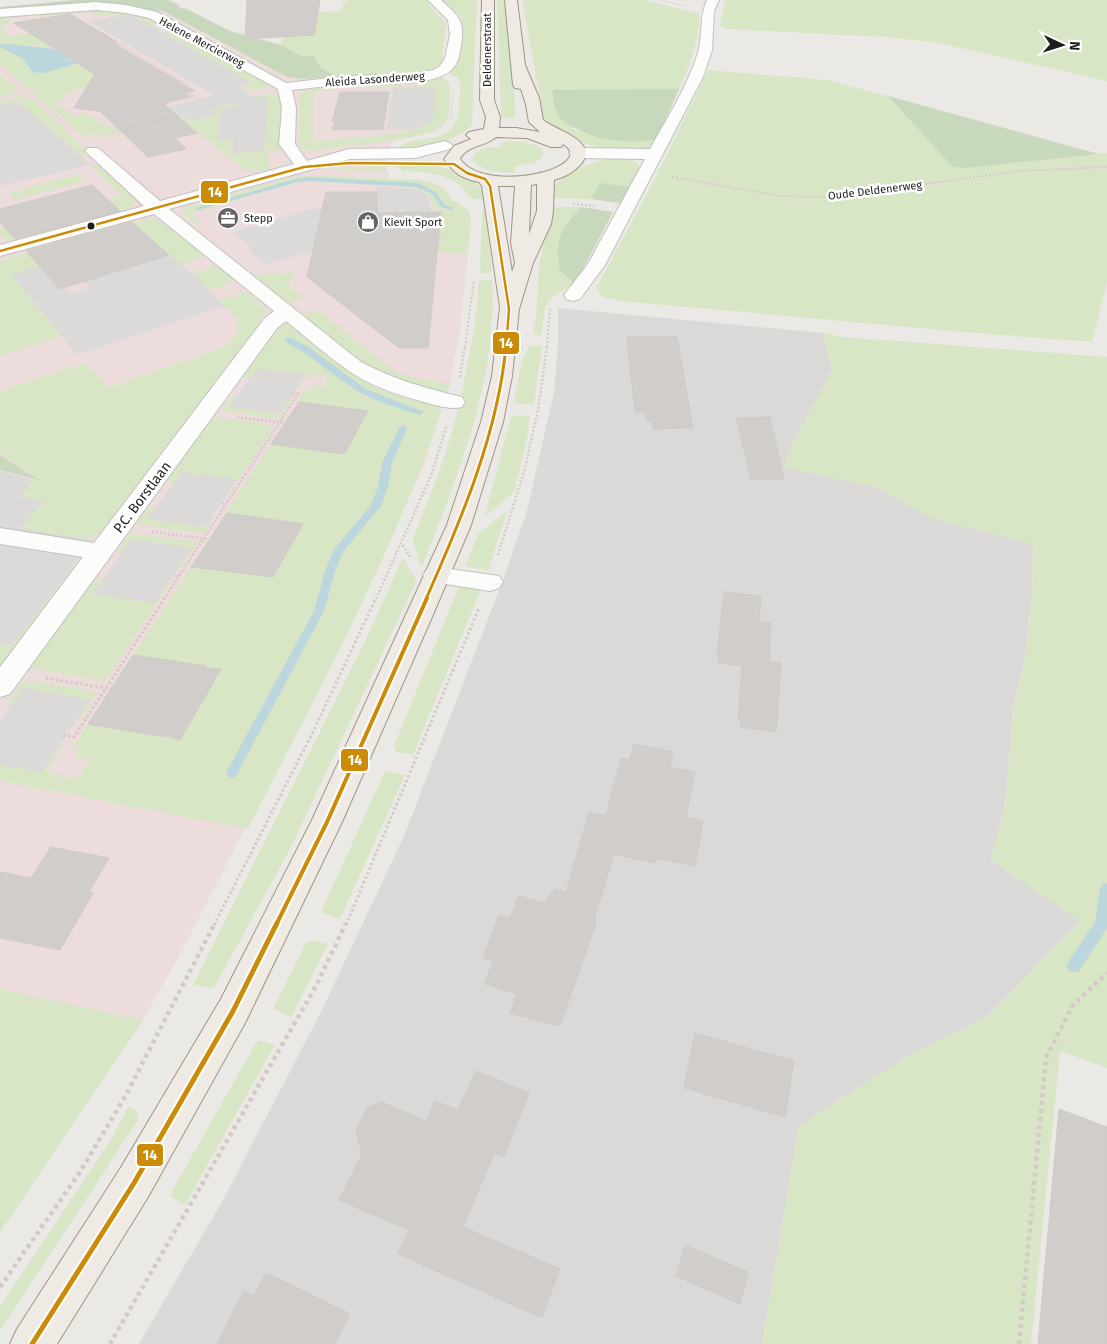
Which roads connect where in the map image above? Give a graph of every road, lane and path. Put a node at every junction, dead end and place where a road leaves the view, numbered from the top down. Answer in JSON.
{"nodes":[{"id":1,"x":53,"y":0,"type":"edge"},
{"id":2,"x":434,"y":0,"type":"edge"},
{"id":3,"x":488,"y":0,"type":"edge"},
{"id":4,"x":511,"y":0,"type":"edge"},
{"id":5,"x":713,"y":0,"type":"edge"},
{"id":6,"x":0,"y":5,"type":"edge"},
{"id":7,"x":0,"y":14,"type":"edge"},
{"id":8,"x":81,"y":38,"type":"dead end"},
{"id":9,"x":123,"y":43,"type":"dead end"},
{"id":10,"x":120,"y":44,"type":"junction"},
{"id":11,"x":112,"y":46,"type":"dead end"},
{"id":12,"x":519,"y":67,"type":"junction"},
{"id":13,"x":0,"y":68,"type":"edge"},
{"id":14,"x":208,"y":74,"type":"dead end"},
{"id":15,"x":182,"y":81,"type":"junction"},
{"id":16,"x":284,"y":87,"type":"junction"},
{"id":17,"x":28,"y":91,"type":"junction"},
{"id":18,"x":151,"y":98,"type":"dead end"},
{"id":19,"x":0,"y":100,"type":"edge"},
{"id":20,"x":180,"y":115,"type":"dead end"},
{"id":21,"x":483,"y":134,"type":"junction"},
{"id":22,"x":524,"y":134,"type":"junction"},
{"id":23,"x":82,"y":138,"type":"junction"},
{"id":24,"x":445,"y":146,"type":"joint"},
{"id":25,"x":561,"y":150,"type":"junction"},
{"id":26,"x":93,"y":151,"type":"joint"},
{"id":27,"x":577,"y":153,"type":"junction"},
{"id":28,"x":654,"y":154,"type":"junction"},
{"id":29,"x":454,"y":164,"type":"junction"},
{"id":30,"x":304,"y":166,"type":"junction"},
{"id":31,"x":1107,"y":167,"type":"edge"},
{"id":32,"x":644,"y":172,"type":"junction"},
{"id":33,"x":547,"y":178,"type":"junction"},
{"id":34,"x":485,"y":179,"type":"junction"},
{"id":35,"x":523,"y":181,"type":"junction"},
{"id":36,"x":157,"y":208,"type":"junction"},
{"id":37,"x":0,"y":251,"type":"edge"},
{"id":38,"x":524,"y":263,"type":"junction"},
{"id":39,"x":474,"y":276,"type":"dead end"},
{"id":40,"x":574,"y":293,"type":"joint"},
{"id":41,"x":509,"y":309,"type":"junction"},
{"id":42,"x":286,"y":311,"type":"junction"},
{"id":43,"x":290,"y":393,"type":"dead end"},
{"id":44,"x":454,"y":402,"type":"junction"},
{"id":45,"x":204,"y":413,"type":"junction"},
{"id":46,"x":282,"y":423,"type":"junction"},
{"id":47,"x":222,"y":503,"type":"dead end"},
{"id":48,"x":227,"y":503,"type":"junction"},
{"id":49,"x":120,"y":527,"type":"junction"},
{"id":50,"x":0,"y":536,"type":"edge"},
{"id":51,"x":206,"y":539,"type":"junction"},
{"id":52,"x":101,"y":552,"type":"junction"},
{"id":53,"x":173,"y":575,"type":"dead end"},
{"id":54,"x":436,"y":575,"type":"junction"},
{"id":55,"x":180,"y":576,"type":"junction"},
{"id":56,"x":490,"y":582,"type":"junction"},
{"id":57,"x":6,"y":679,"type":"edge"},
{"id":58,"x":106,"y":688,"type":"junction"},
{"id":59,"x":111,"y":689,"type":"dead end"},
{"id":60,"x":63,"y":735,"type":"dead end"},
{"id":61,"x":1107,"y":974,"type":"edge"},
{"id":62,"x":0,"y":1287,"type":"edge"},
{"id":63,"x":40,"y":1342,"type":"edge"},
{"id":64,"x":110,"y":1344,"type":"edge"},
{"id":65,"x":1019,"y":1344,"type":"edge"}],
"edges":[{"from":1,"to":6,"type":"street"},
{"from":2,"to":16,"type":"street","name":"Aleida Lasonderweg"},
{"from":3,"to":21,"type":"main road","name":"Deldenerstraat"},
{"from":4,"to":12,"type":"main road","name":"Deldenerstraat"},
{"from":5,"to":28,"type":"street"},
{"from":7,"to":16,"type":"street","name":"Helene Mercierweg"},
{"from":8,"to":10,"type":"path"},
{"from":9,"to":10,"type":"path"},
{"from":10,"to":11,"type":"path"},
{"from":10,"to":15,"type":"path"},
{"from":12,"to":22,"type":"main road","name":"Deldenerstraat"},
{"from":12,"to":27,"type":"main road","name":"Deldenerstraat"},
{"from":13,"to":17,"type":"path"},
{"from":14,"to":15,"type":"path"},
{"from":15,"to":18,"type":"path"},
{"from":16,"to":30,"type":"street"},
{"from":17,"to":19,"type":"path"},
{"from":17,"to":23,"type":"path"},
{"from":20,"to":23,"type":"path"},
{"from":21,"to":22,"type":"main road"},
{"from":21,"to":24,"type":"main road"},
{"from":21,"to":29,"type":"main road"},
{"from":22,"to":25,"type":"main road"},
{"from":23,"to":26,"type":"path"},
{"from":24,"to":30,"type":"street"},
{"from":25,"to":27,"type":"main road"},
{"from":25,"to":35,"type":"main road"},
{"from":26,"to":36,"type":"street"},
{"from":27,"to":28,"type":"street"},
{"from":27,"to":33,"type":"main road"},
{"from":28,"to":32,"type":"street"},
{"from":29,"to":30,"type":"street"},
{"from":29,"to":34,"type":"main road"},
{"from":30,"to":36,"type":"street"},
{"from":31,"to":32,"type":"path","name":"Oude Deldenerweg"},
{"from":32,"to":40,"type":"street"},
{"from":33,"to":35,"type":"main road"},
{"from":33,"to":38,"type":"main road"},
{"from":34,"to":35,"type":"main road"},
{"from":34,"to":41,"type":"main road"},
{"from":35,"to":38,"type":"main road"},
{"from":36,"to":37,"type":"street"},
{"from":36,"to":42,"type":"street"},
{"from":38,"to":41,"type":"main road"},
{"from":39,"to":44,"type":"path"},
{"from":40,"to":56,"type":"path"},
{"from":41,"to":54,"type":"main road"},
{"from":42,"to":44,"type":"street"},
{"from":42,"to":45,"type":"street","name":"P.C. Borstlaan"},
{"from":43,"to":46,"type":"path"},
{"from":44,"to":62,"type":"path"},
{"from":45,"to":46,"type":"path"},
{"from":45,"to":49,"type":"street","name":"P.C. Borstlaan"},
{"from":46,"to":48,"type":"path"},
{"from":47,"to":48,"type":"path"},
{"from":48,"to":51,"type":"path"},
{"from":49,"to":51,"type":"path"},
{"from":49,"to":52,"type":"street","name":"P.C. Borstlaan"},
{"from":50,"to":52,"type":"street"},
{"from":51,"to":55,"type":"path"},
{"from":52,"to":57,"type":"street","name":"P.C. Borstlaan"},
{"from":53,"to":55,"type":"path"},
{"from":54,"to":56,"type":"street"},
{"from":54,"to":63,"type":"main road"},
{"from":55,"to":58,"type":"path"},
{"from":56,"to":64,"type":"path"},
{"from":57,"to":58,"type":"path"},
{"from":58,"to":59,"type":"path"},
{"from":58,"to":60,"type":"path"},
{"from":61,"to":65,"type":"path"}]}
